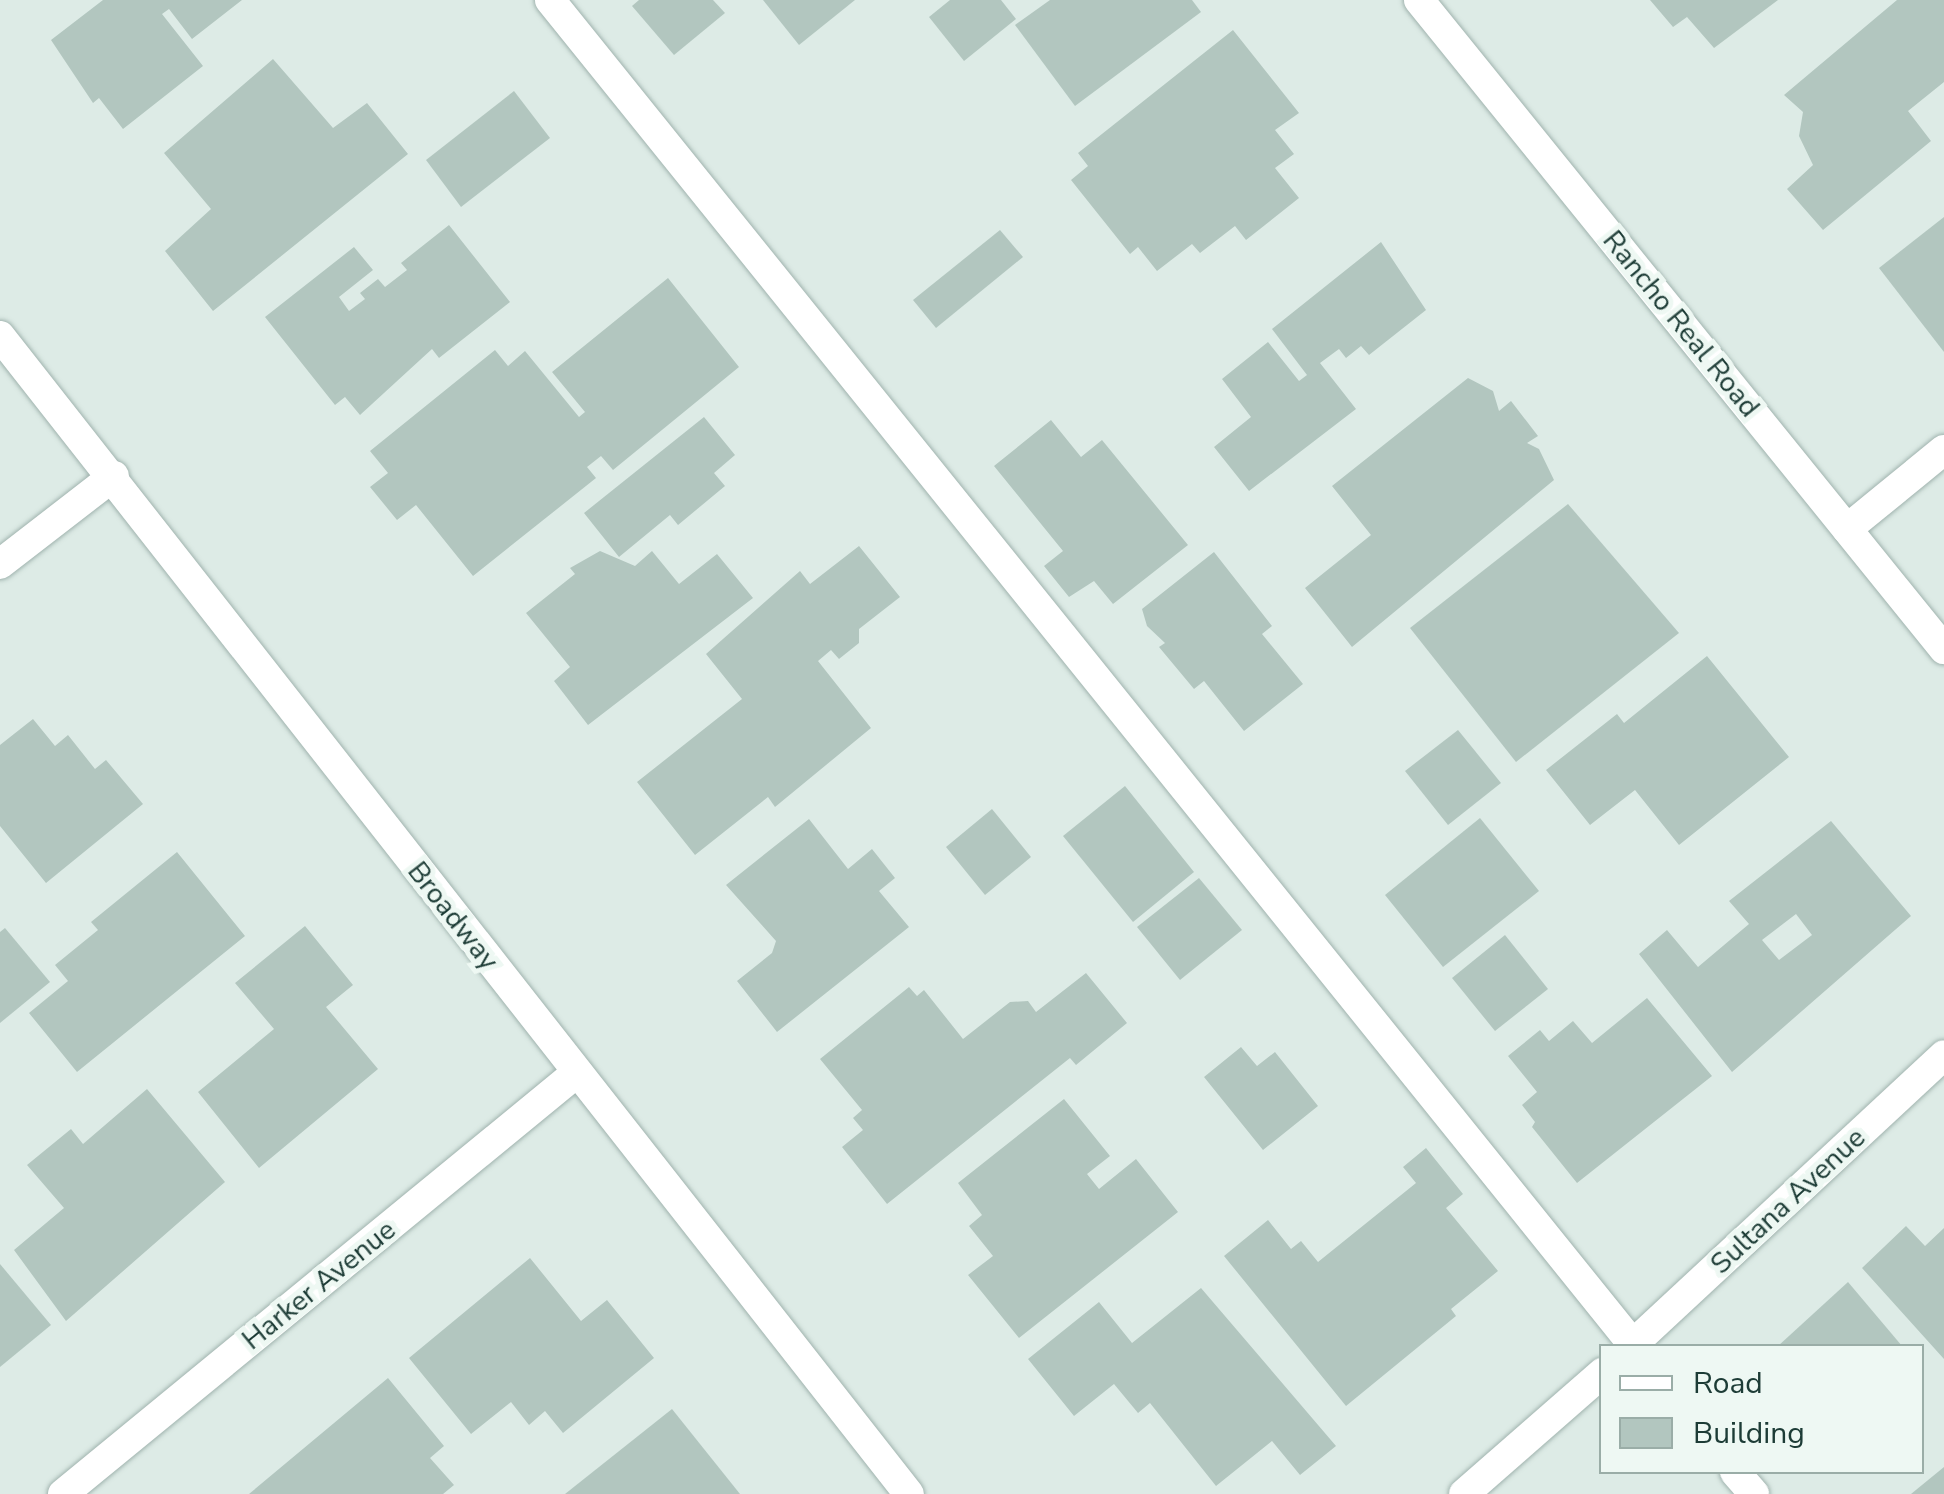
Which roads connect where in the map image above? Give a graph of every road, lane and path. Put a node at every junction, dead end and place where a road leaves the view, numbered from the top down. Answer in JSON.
{"nodes":[{"id":1,"x":550,"y":0,"type":"edge"},
{"id":2,"x":1418,"y":0,"type":"edge"},
{"id":3,"x":0,"y":336,"type":"edge"},
{"id":4,"x":1944,"y":450,"type":"edge"},
{"id":5,"x":114,"y":476,"type":"junction"},
{"id":6,"x":1847,"y":529,"type":"junction"},
{"id":7,"x":0,"y":564,"type":"edge"},
{"id":8,"x":1944,"y":649,"type":"edge"},
{"id":9,"x":1944,"y":1055,"type":"edge"},
{"id":10,"x":575,"y":1074,"type":"junction"},
{"id":11,"x":1631,"y":1344,"type":"edge"},
{"id":12,"x":1635,"y":1344,"type":"edge"},
{"id":13,"x":1599,"y":1375,"type":"edge"},
{"id":14,"x":1737,"y":1474,"type":"edge"},
{"id":15,"x":63,"y":1494,"type":"edge"},
{"id":16,"x":909,"y":1494,"type":"edge"},
{"id":17,"x":1464,"y":1494,"type":"edge"},
{"id":18,"x":1754,"y":1494,"type":"edge"}],
"edges":[{"from":1,"to":11,"type":"street"},
{"from":2,"to":6,"type":"street","name":"Rancho Real Road"},
{"from":3,"to":5,"type":"street","name":"Broadway"},
{"from":4,"to":6,"type":"street"},
{"from":5,"to":7,"type":"street"},
{"from":5,"to":10,"type":"street","name":"Broadway"},
{"from":6,"to":8,"type":"street","name":"Rancho Real Road"},
{"from":9,"to":12,"type":"street","name":"Sultana Avenue"},
{"from":10,"to":15,"type":"street","name":"Harker Avenue"},
{"from":10,"to":16,"type":"street","name":"Broadway"},
{"from":13,"to":17,"type":"street"},
{"from":14,"to":18,"type":"street"}]}
